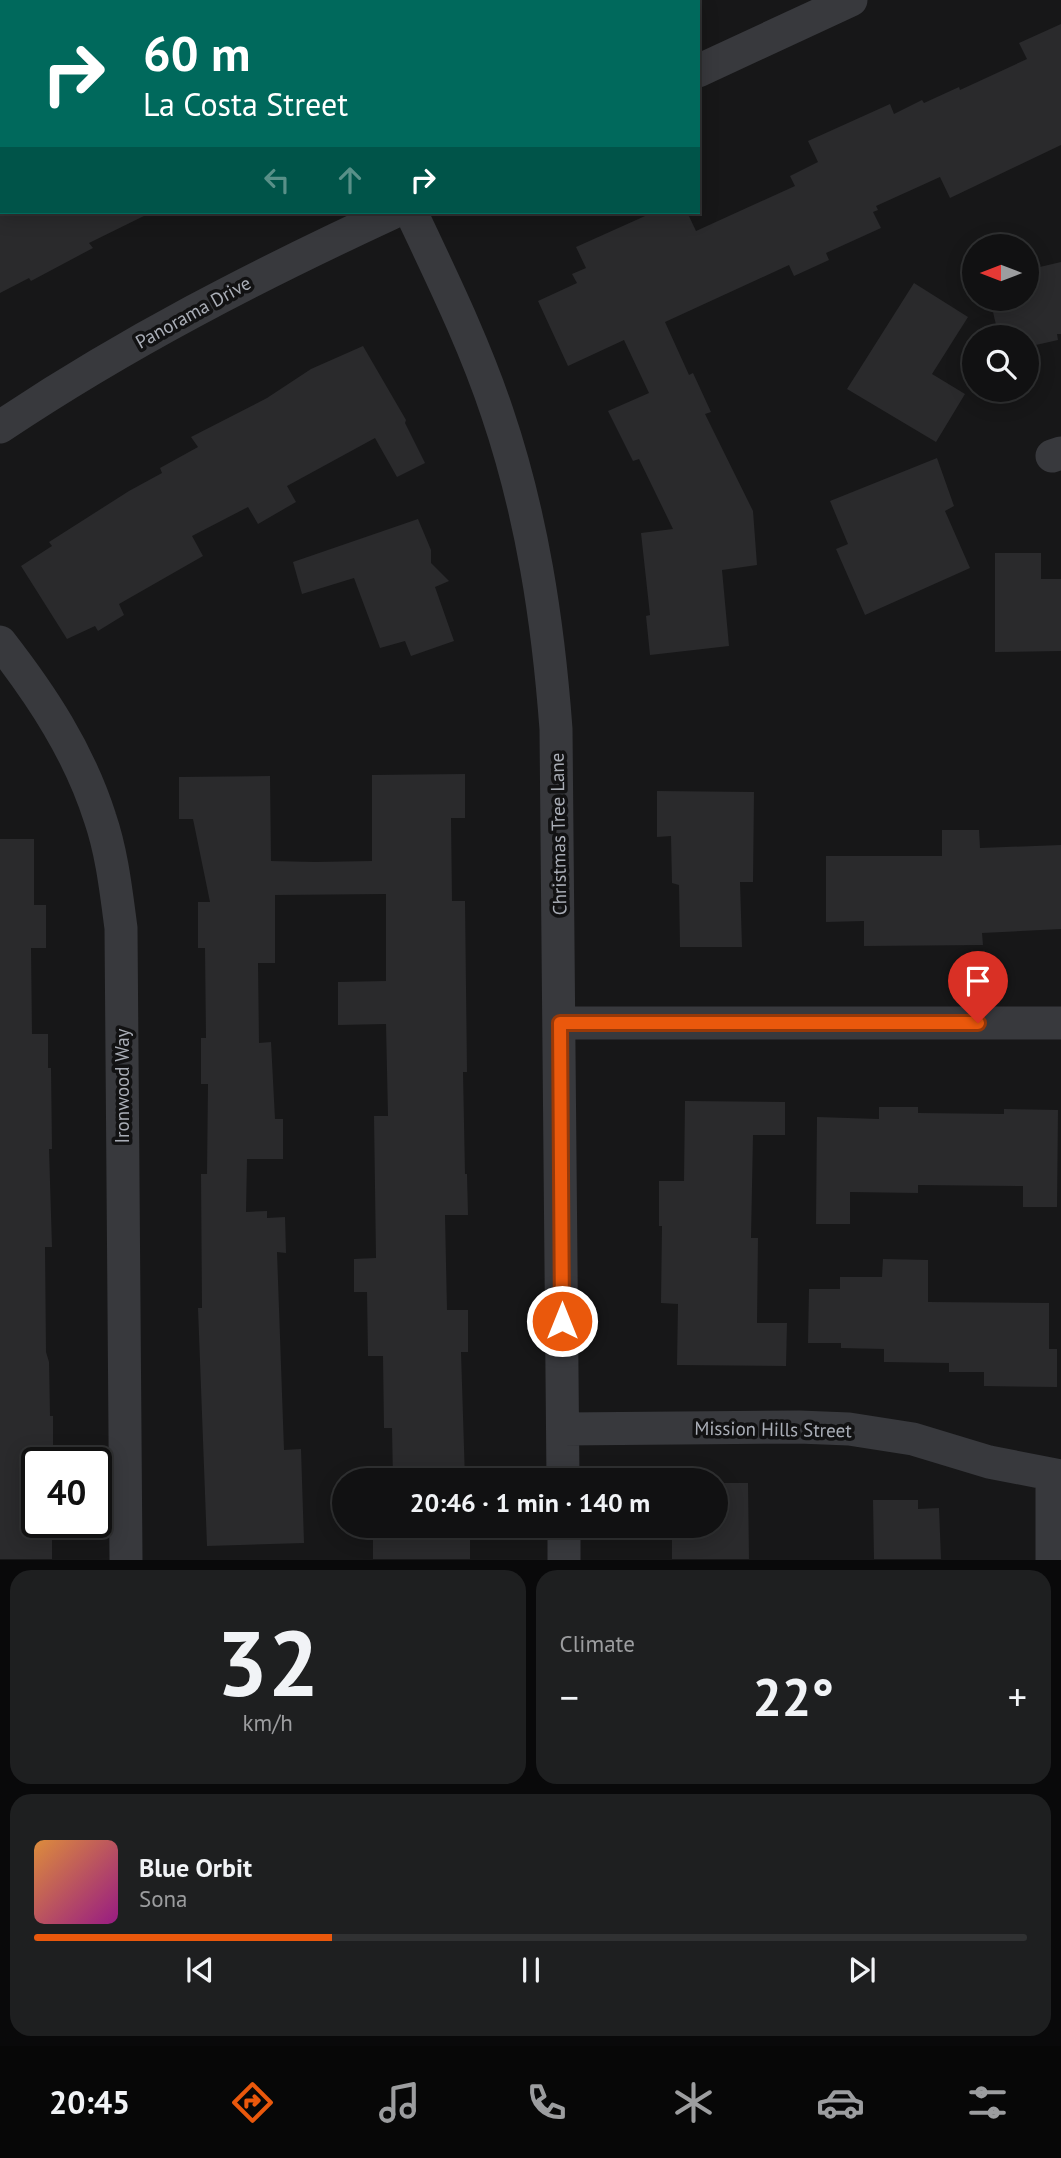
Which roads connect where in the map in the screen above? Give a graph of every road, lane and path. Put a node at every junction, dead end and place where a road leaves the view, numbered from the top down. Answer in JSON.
{"nodes":[{"id":1,"x":851,"y":0,"type":"edge"},
{"id":2,"x":700,"y":70,"type":"edge"},
{"id":3,"x":390,"y":214,"type":"edge"},
{"id":4,"x":412,"y":214,"type":"edge"},
{"id":5,"x":0,"y":427,"type":"edge"},
{"id":6,"x":0,"y":642,"type":"edge"},
{"id":7,"x":560,"y":1023,"type":"junction"},
{"id":8,"x":1061,"y":1023,"type":"edge"},
{"id":9,"x":563,"y":1429,"type":"junction"},
{"id":10,"x":563,"y":1468,"type":"edge"},
{"id":11,"x":1057,"y":1476,"type":"edge"},
{"id":12,"x":564,"y":1538,"type":"edge"},
{"id":13,"x":126,"y":1559,"type":"edge"},
{"id":14,"x":564,"y":1559,"type":"edge"},
{"id":15,"x":1052,"y":1559,"type":"edge"}],
"edges":[{"from":1,"to":2,"type":"street"},
{"from":3,"to":5,"type":"street","name":"Panorama Drive"},
{"from":4,"to":7,"type":"street","name":"Christmas Tree Lane"},
{"from":6,"to":13,"type":"street","name":"Ironwood Way"},
{"from":7,"to":8,"type":"street"},
{"from":7,"to":9,"type":"street","name":"Christmas Tree Lane"},
{"from":9,"to":10,"type":"street","name":"Christmas Tree Lane"},
{"from":9,"to":11,"type":"street","name":"Mission Hills Street"},
{"from":11,"to":15,"type":"street"},
{"from":12,"to":14,"type":"street"}]}
